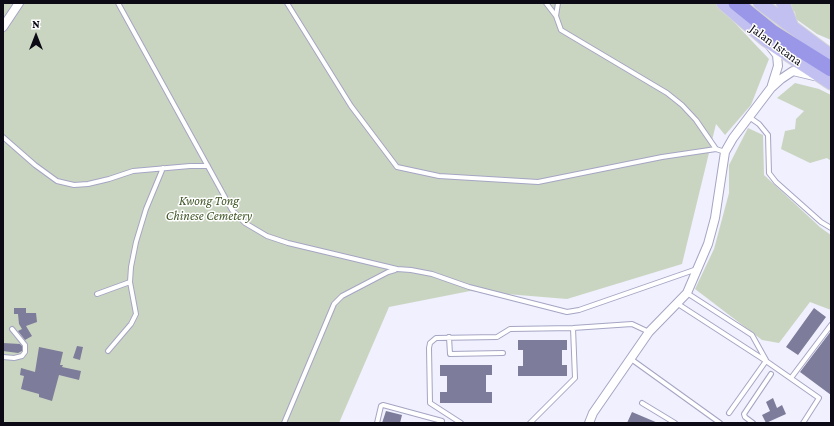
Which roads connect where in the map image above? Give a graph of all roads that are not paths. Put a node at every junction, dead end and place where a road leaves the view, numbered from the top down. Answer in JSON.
{"nodes":[{"id":1,"x":19,"y":3,"type":"edge"},
{"id":2,"x":118,"y":3,"type":"edge"},
{"id":3,"x":287,"y":3,"type":"edge"},
{"id":4,"x":546,"y":3,"type":"edge"},
{"id":5,"x":558,"y":3,"type":"edge"},
{"id":6,"x":723,"y":3,"type":"edge"},
{"id":7,"x":736,"y":3,"type":"edge"},
{"id":8,"x":760,"y":3,"type":"edge"},
{"id":9,"x":783,"y":3,"type":"edge"},
{"id":10,"x":556,"y":16,"type":"junction"},
{"id":11,"x":3,"y":27,"type":"edge"},
{"id":12,"x":792,"y":27,"type":"junction"},
{"id":13,"x":766,"y":40,"type":"junction"},
{"id":14,"x":814,"y":43,"type":"junction"},
{"id":15,"x":831,"y":48,"type":"edge"},
{"id":16,"x":831,"y":56,"type":"edge"},
{"id":17,"x":828,"y":76,"type":"edge"},
{"id":18,"x":771,"y":88,"type":"junction"},
{"id":19,"x":749,"y":117,"type":"junction"},
{"id":20,"x":3,"y":137,"type":"edge"},
{"id":21,"x":720,"y":150,"type":"junction"},
{"id":22,"x":208,"y":166,"type":"junction"},
{"id":23,"x":163,"y":168,"type":"junction"},
{"id":24,"x":831,"y":228,"type":"edge"},
{"id":25,"x":397,"y":269,"type":"junction"},
{"id":26,"x":698,"y":269,"type":"junction"},
{"id":27,"x":130,"y":282,"type":"junction"},
{"id":28,"x":688,"y":293,"type":"junction"},
{"id":29,"x":97,"y":294,"type":"dead end"},
{"id":30,"x":678,"y":304,"type":"junction"},
{"id":31,"x":831,"y":325,"type":"edge"},
{"id":32,"x":573,"y":328,"type":"junction"},
{"id":33,"x":12,"y":329,"type":"dead end"},
{"id":34,"x":650,"y":332,"type":"junction"},
{"id":35,"x":449,"y":337,"type":"junction"},
{"id":36,"x":108,"y":352,"type":"dead end"},
{"id":37,"x":503,"y":353,"type":"dead end"},
{"id":38,"x":3,"y":357,"type":"edge"},
{"id":39,"x":631,"y":359,"type":"junction"},
{"id":40,"x":766,"y":361,"type":"junction"},
{"id":41,"x":771,"y":374,"type":"dead end"},
{"id":42,"x":791,"y":378,"type":"junction"},
{"id":43,"x":642,"y":403,"type":"dead end"},
{"id":44,"x":729,"y":413,"type":"dead end"},
{"id":45,"x":445,"y":414,"type":"junction"},
{"id":46,"x":441,"y":422,"type":"edge"},
{"id":47,"x":284,"y":423,"type":"edge"},
{"id":48,"x":377,"y":423,"type":"edge"},
{"id":49,"x":461,"y":423,"type":"edge"},
{"id":50,"x":530,"y":423,"type":"edge"},
{"id":51,"x":589,"y":423,"type":"edge"},
{"id":52,"x":675,"y":423,"type":"edge"},
{"id":53,"x":720,"y":423,"type":"edge"},
{"id":54,"x":753,"y":423,"type":"edge"},
{"id":55,"x":803,"y":423,"type":"edge"}],
"edges":[{"from":1,"to":11,"type":"street"},
{"from":2,"to":22,"type":"lane"},
{"from":3,"to":21,"type":"lane"},
{"from":4,"to":10,"type":"lane"},
{"from":5,"to":10,"type":"lane"},
{"from":6,"to":13,"type":"main road","name":"Jalan Istana"},
{"from":7,"to":17,"type":"highway"},
{"from":8,"to":12,"type":"main road","name":"Jalan Istana"},
{"from":9,"to":12,"type":"main road"},
{"from":10,"to":21,"type":"lane"},
{"from":12,"to":14,"type":"main road","name":"Jalan Istana"},
{"from":13,"to":17,"type":"main road","name":"Jalan Istana"},
{"from":13,"to":18,"type":"street"},
{"from":14,"to":15,"type":"main road"},
{"from":14,"to":16,"type":"main road","name":"Jalan Istana"},
{"from":17,"to":18,"type":"street"},
{"from":18,"to":19,"type":"street"},
{"from":19,"to":21,"type":"street"},
{"from":19,"to":24,"type":"lane"},
{"from":20,"to":23,"type":"lane"},
{"from":21,"to":26,"type":"street"},
{"from":22,"to":23,"type":"lane"},
{"from":22,"to":25,"type":"lane"},
{"from":23,"to":27,"type":"lane"},
{"from":25,"to":26,"type":"lane"},
{"from":25,"to":47,"type":"lane"},
{"from":26,"to":28,"type":"street"},
{"from":27,"to":29,"type":"lane"},
{"from":27,"to":36,"type":"lane"},
{"from":28,"to":30,"type":"street"},
{"from":28,"to":40,"type":"lane"},
{"from":30,"to":34,"type":"street"},
{"from":30,"to":40,"type":"lane"},
{"from":31,"to":42,"type":"lane"},
{"from":32,"to":34,"type":"lane"},
{"from":32,"to":35,"type":"lane"},
{"from":32,"to":50,"type":"lane"},
{"from":33,"to":38,"type":"lane"},
{"from":34,"to":39,"type":"street"},
{"from":35,"to":37,"type":"lane"},
{"from":35,"to":45,"type":"lane"},
{"from":39,"to":51,"type":"street"},
{"from":39,"to":53,"type":"lane"},
{"from":40,"to":42,"type":"lane"},
{"from":40,"to":44,"type":"lane"},
{"from":41,"to":54,"type":"lane"},
{"from":42,"to":55,"type":"lane"},
{"from":43,"to":52,"type":"lane"},
{"from":45,"to":46,"type":"lane"},
{"from":45,"to":49,"type":"lane"},
{"from":46,"to":48,"type":"lane"}]}
